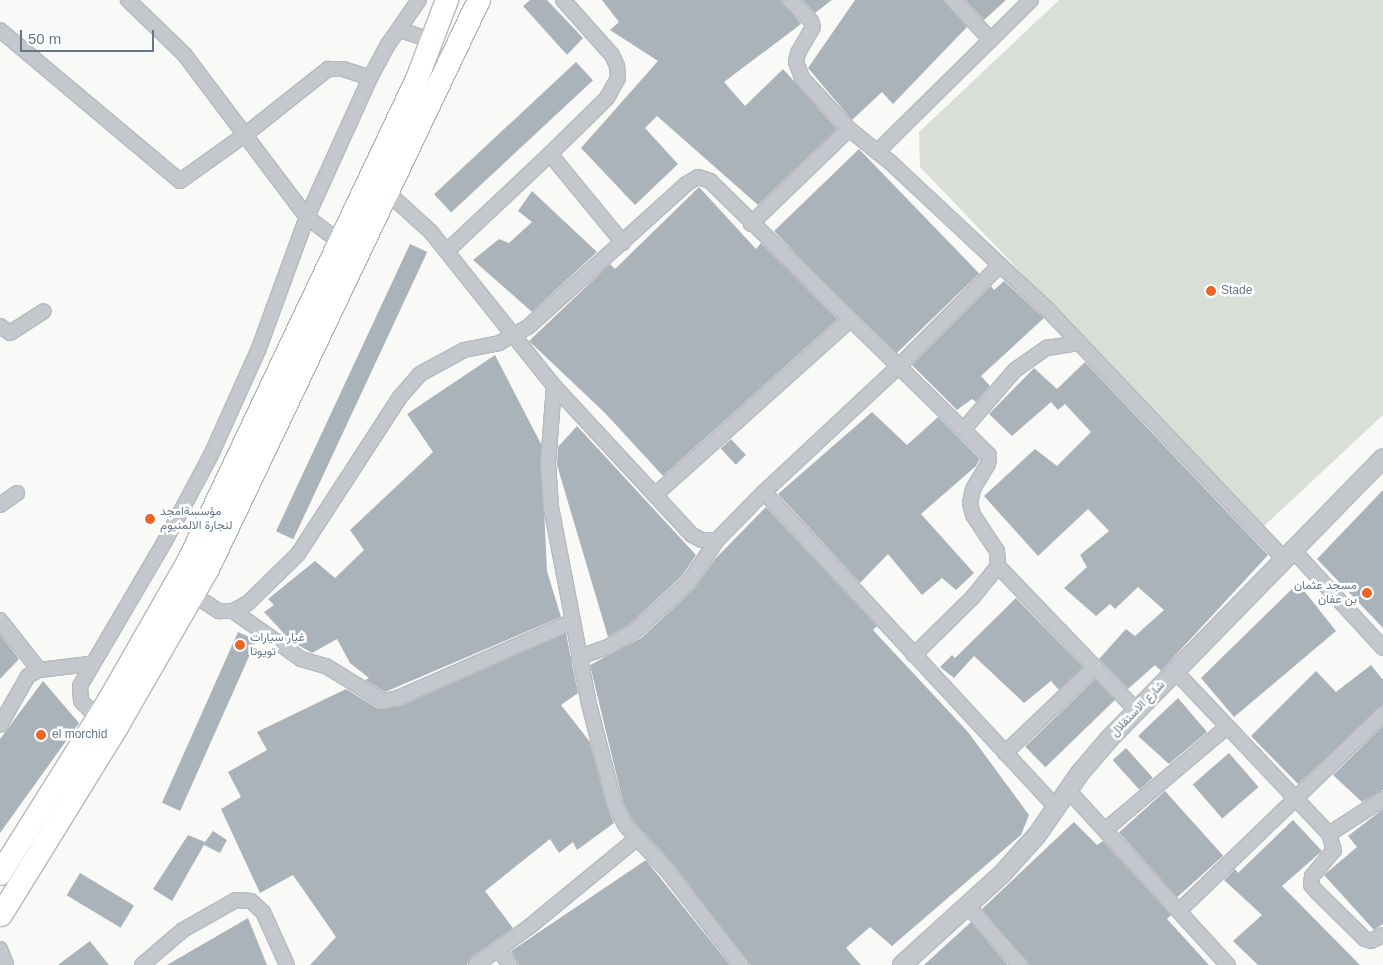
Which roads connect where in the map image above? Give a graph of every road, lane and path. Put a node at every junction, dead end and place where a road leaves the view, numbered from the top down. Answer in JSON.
{"nodes":[{"id":1,"x":128,"y":0,"type":"edge"},
{"id":2,"x":419,"y":0,"type":"edge"},
{"id":3,"x":447,"y":0,"type":"edge"},
{"id":4,"x":479,"y":0,"type":"edge"},
{"id":5,"x":563,"y":0,"type":"edge"},
{"id":6,"x":790,"y":0,"type":"edge"},
{"id":7,"x":953,"y":0,"type":"edge"},
{"id":8,"x":1031,"y":0,"type":"edge"},
{"id":9,"x":0,"y":30,"type":"edge"},
{"id":10,"x":400,"y":30,"type":"junction"},
{"id":11,"x":991,"y":40,"type":"junction"},
{"id":12,"x":433,"y":41,"type":"junction"},
{"id":13,"x":370,"y":78,"type":"junction"},
{"id":14,"x":849,"y":129,"type":"junction"},
{"id":15,"x":246,"y":134,"type":"junction"},
{"id":16,"x":877,"y":152,"type":"junction"},
{"id":17,"x":550,"y":154,"type":"junction"},
{"id":18,"x":388,"y":193,"type":"junction"},
{"id":19,"x":307,"y":217,"type":"junction"},
{"id":20,"x":751,"y":224,"type":"junction"},
{"id":21,"x":341,"y":243,"type":"junction"},
{"id":22,"x":623,"y":243,"type":"junction"},
{"id":23,"x":447,"y":250,"type":"junction"},
{"id":24,"x":1000,"y":265,"type":"junction"},
{"id":25,"x":44,"y":311,"type":"dead end"},
{"id":26,"x":850,"y":320,"type":"junction"},
{"id":27,"x":0,"y":326,"type":"edge"},
{"id":28,"x":514,"y":337,"type":"junction"},
{"id":29,"x":1080,"y":344,"type":"junction"},
{"id":30,"x":898,"y":367,"type":"junction"},
{"id":31,"x":554,"y":386,"type":"junction"},
{"id":32,"x":964,"y":429,"type":"junction"},
{"id":33,"x":1383,"y":458,"type":"edge"},
{"id":34,"x":764,"y":492,"type":"junction"},
{"id":35,"x":17,"y":493,"type":"dead end"},
{"id":36,"x":655,"y":495,"type":"junction"},
{"id":37,"x":0,"y":505,"type":"edge"},
{"id":38,"x":717,"y":540,"type":"junction"},
{"id":39,"x":1288,"y":554,"type":"junction"},
{"id":40,"x":998,"y":566,"type":"junction"},
{"id":41,"x":194,"y":595,"type":"junction"},
{"id":42,"x":233,"y":611,"type":"junction"},
{"id":43,"x":0,"y":620,"type":"edge"},
{"id":44,"x":573,"y":622,"type":"junction"},
{"id":45,"x":1383,"y":648,"type":"edge"},
{"id":46,"x":914,"y":655,"type":"junction"},
{"id":47,"x":579,"y":657,"type":"junction"},
{"id":48,"x":90,"y":664,"type":"junction"},
{"id":49,"x":1094,"y":668,"type":"junction"},
{"id":50,"x":39,"y":670,"type":"junction"},
{"id":51,"x":1175,"y":671,"type":"junction"},
{"id":52,"x":1136,"y":710,"type":"junction"},
{"id":53,"x":1383,"y":714,"type":"edge"},
{"id":54,"x":98,"y":718,"type":"junction"},
{"id":55,"x":0,"y":725,"type":"edge"},
{"id":56,"x":1227,"y":727,"type":"junction"},
{"id":57,"x":1005,"y":753,"type":"junction"},
{"id":58,"x":1068,"y":790,"type":"junction"},
{"id":59,"x":1294,"y":798,"type":"junction"},
{"id":60,"x":1383,"y":799,"type":"edge"},
{"id":61,"x":1056,"y":807,"type":"junction"},
{"id":62,"x":1105,"y":830,"type":"junction"},
{"id":63,"x":1330,"y":834,"type":"junction"},
{"id":64,"x":636,"y":839,"type":"junction"},
{"id":65,"x":0,"y":874,"type":"edge"},
{"id":66,"x":968,"y":906,"type":"junction"},
{"id":67,"x":1179,"y":911,"type":"junction"},
{"id":68,"x":0,"y":920,"type":"edge"},
{"id":69,"x":1383,"y":935,"type":"edge"},
{"id":70,"x":0,"y":949,"type":"edge"},
{"id":71,"x":499,"y":950,"type":"junction"},
{"id":72,"x":6,"y":965,"type":"edge"},
{"id":73,"x":142,"y":965,"type":"edge"},
{"id":74,"x":287,"y":965,"type":"edge"},
{"id":75,"x":476,"y":965,"type":"edge"},
{"id":76,"x":510,"y":965,"type":"edge"},
{"id":77,"x":741,"y":965,"type":"edge"},
{"id":78,"x":902,"y":965,"type":"edge"},
{"id":79,"x":1020,"y":965,"type":"edge"},
{"id":80,"x":1228,"y":965,"type":"edge"}],
"edges":[{"from":1,"to":15,"type":"street"},
{"from":2,"to":10,"type":"street"},
{"from":3,"to":12,"type":"main road"},
{"from":4,"to":18,"type":"main road"},
{"from":5,"to":17,"type":"street"},
{"from":6,"to":14,"type":"street"},
{"from":7,"to":11,"type":"street"},
{"from":8,"to":11,"type":"street"},
{"from":9,"to":15,"type":"street"},
{"from":10,"to":12,"type":"street"},
{"from":10,"to":13,"type":"street"},
{"from":11,"to":16,"type":"street"},
{"from":12,"to":21,"type":"main road"},
{"from":13,"to":15,"type":"street"},
{"from":13,"to":19,"type":"street"},
{"from":14,"to":16,"type":"street"},
{"from":14,"to":20,"type":"street"},
{"from":15,"to":19,"type":"street"},
{"from":16,"to":24,"type":"street"},
{"from":17,"to":22,"type":"street"},
{"from":17,"to":23,"type":"street"},
{"from":18,"to":23,"type":"street"},
{"from":18,"to":41,"type":"main road"},
{"from":19,"to":21,"type":"street"},
{"from":19,"to":48,"type":"street"},
{"from":20,"to":22,"type":"street"},
{"from":20,"to":26,"type":"street"},
{"from":21,"to":54,"type":"main road"},
{"from":22,"to":28,"type":"street"},
{"from":23,"to":28,"type":"street"},
{"from":24,"to":29,"type":"street"},
{"from":24,"to":30,"type":"street"},
{"from":25,"to":27,"type":"street"},
{"from":26,"to":30,"type":"street"},
{"from":26,"to":36,"type":"street"},
{"from":28,"to":31,"type":"street"},
{"from":28,"to":42,"type":"street"},
{"from":29,"to":32,"type":"street"},
{"from":29,"to":39,"type":"street"},
{"from":30,"to":32,"type":"street"},
{"from":30,"to":34,"type":"street"},
{"from":31,"to":36,"type":"street"},
{"from":31,"to":44,"type":"street"},
{"from":32,"to":40,"type":"street"},
{"from":33,"to":39,"type":"street","name":"شارع الاستقلال"},
{"from":34,"to":38,"type":"street"},
{"from":34,"to":46,"type":"street"},
{"from":35,"to":37,"type":"street"},
{"from":36,"to":38,"type":"street"},
{"from":38,"to":47,"type":"street"},
{"from":39,"to":45,"type":"street"},
{"from":39,"to":51,"type":"street","name":"شارع الاستقلال"},
{"from":40,"to":46,"type":"street"},
{"from":40,"to":49,"type":"street"},
{"from":41,"to":42,"type":"street"},
{"from":41,"to":68,"type":"main road"},
{"from":42,"to":44,"type":"street"},
{"from":43,"to":50,"type":"street"},
{"from":44,"to":47,"type":"street"},
{"from":46,"to":57,"type":"street"},
{"from":47,"to":64,"type":"street"},
{"from":48,"to":50,"type":"street"},
{"from":48,"to":54,"type":"street"},
{"from":49,"to":52,"type":"street"},
{"from":49,"to":57,"type":"street"},
{"from":50,"to":55,"type":"street"},
{"from":51,"to":52,"type":"street","name":"شارع الاستقلال"},
{"from":51,"to":56,"type":"street"},
{"from":52,"to":58,"type":"street","name":"شارع الاستقلال"},
{"from":53,"to":59,"type":"street"},
{"from":54,"to":65,"type":"main road"},
{"from":56,"to":59,"type":"street"},
{"from":56,"to":62,"type":"street"},
{"from":57,"to":61,"type":"street"},
{"from":58,"to":61,"type":"street","name":"شارع الاستقلال"},
{"from":58,"to":62,"type":"street"},
{"from":59,"to":63,"type":"street"},
{"from":59,"to":67,"type":"street"},
{"from":60,"to":63,"type":"street"},
{"from":61,"to":66,"type":"street","name":"شارع الاستقلال"},
{"from":62,"to":67,"type":"street"},
{"from":63,"to":69,"type":"street"},
{"from":64,"to":71,"type":"street"},
{"from":64,"to":77,"type":"street"},
{"from":66,"to":78,"type":"street","name":"شارع الاستقلال"},
{"from":66,"to":79,"type":"street"},
{"from":67,"to":80,"type":"street"},
{"from":70,"to":72,"type":"street"},
{"from":71,"to":75,"type":"street"},
{"from":71,"to":76,"type":"street"},
{"from":73,"to":74,"type":"street"}]}
